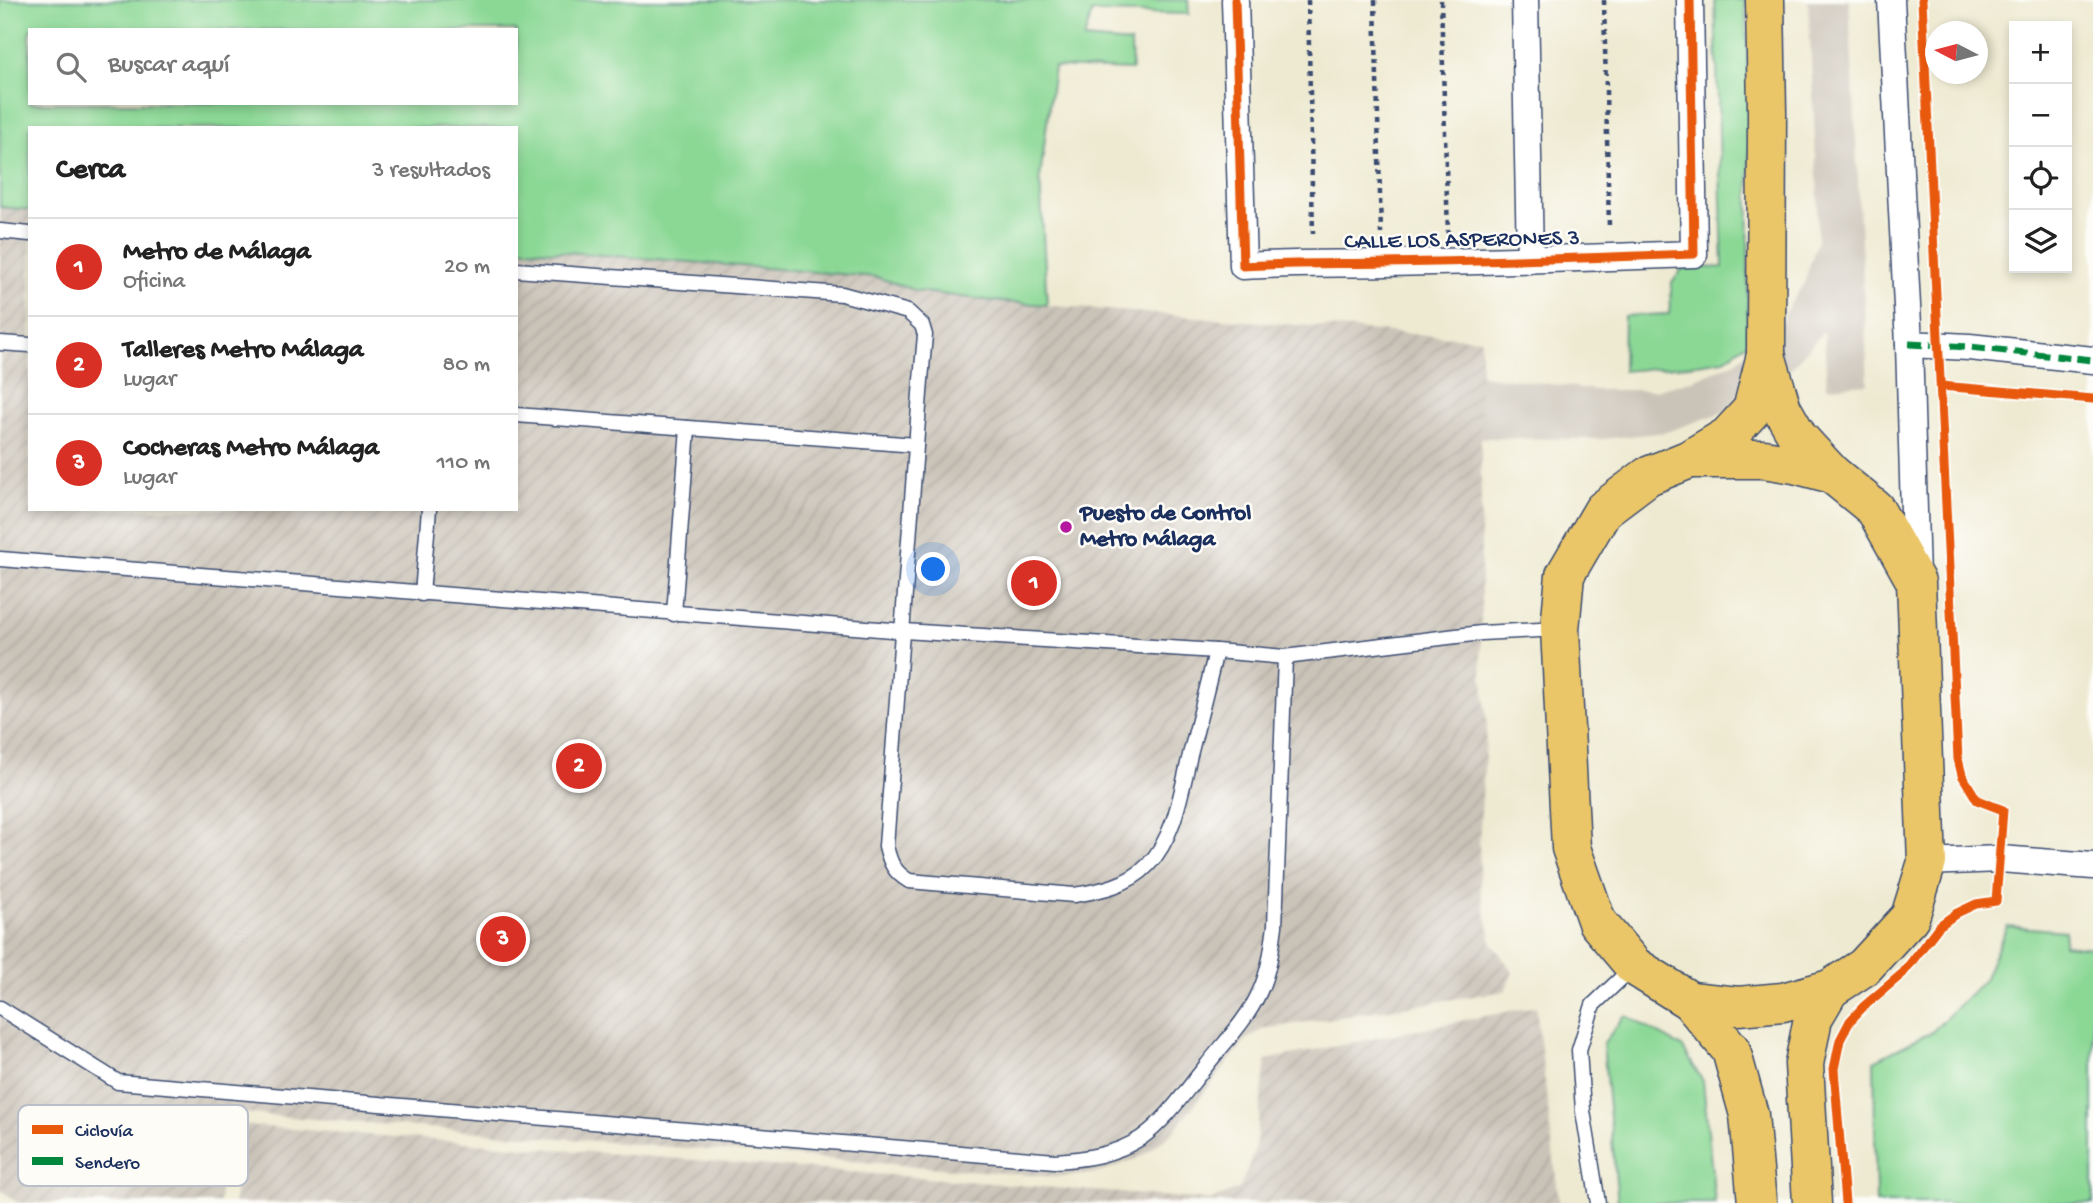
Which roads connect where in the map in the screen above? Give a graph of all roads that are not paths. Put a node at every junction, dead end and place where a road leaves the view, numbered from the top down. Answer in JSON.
{"nodes":[{"id":1,"x":1235,"y":0,"type":"edge"},
{"id":2,"x":1525,"y":0,"type":"edge"},
{"id":3,"x":1690,"y":0,"type":"edge"},
{"id":4,"x":1765,"y":0,"type":"edge"},
{"id":5,"x":1891,"y":0,"type":"edge"},
{"id":6,"x":0,"y":232,"type":"edge"},
{"id":7,"x":28,"y":234,"type":"edge"},
{"id":8,"x":1530,"y":260,"type":"junction"},
{"id":9,"x":518,"y":270,"type":"edge"},
{"id":10,"x":0,"y":343,"type":"edge"},
{"id":11,"x":1909,"y":344,"type":"junction"},
{"id":12,"x":28,"y":345,"type":"edge"},
{"id":13,"x":1766,"y":355,"type":"junction"},
{"id":14,"x":2093,"y":360,"type":"edge"},
{"id":15,"x":518,"y":415,"type":"edge"},
{"id":16,"x":688,"y":428,"type":"junction"},
{"id":17,"x":916,"y":445,"type":"junction"},
{"id":18,"x":1689,"y":459,"type":"junction"},
{"id":19,"x":1832,"y":474,"type":"junction"},
{"id":20,"x":429,"y":511,"type":"edge"},
{"id":21,"x":0,"y":559,"type":"edge"},
{"id":22,"x":1916,"y":582,"type":"junction"},
{"id":23,"x":422,"y":594,"type":"junction"},
{"id":24,"x":674,"y":614,"type":"junction"},
{"id":25,"x":1560,"y":629,"type":"junction"},
{"id":26,"x":904,"y":631,"type":"junction"},
{"id":27,"x":1216,"y":650,"type":"junction"},
{"id":28,"x":1285,"y":657,"type":"junction"},
{"id":29,"x":1927,"y":862,"type":"junction"},
{"id":30,"x":2093,"y":866,"type":"edge"},
{"id":31,"x":1634,"y":966,"type":"junction"},
{"id":32,"x":1830,"y":989,"type":"junction"},
{"id":33,"x":1690,"y":1001,"type":"junction"},
{"id":34,"x":0,"y":1008,"type":"edge"},
{"id":35,"x":1598,"y":1203,"type":"edge"},
{"id":36,"x":1757,"y":1203,"type":"edge"},
{"id":37,"x":1812,"y":1203,"type":"edge"}],
"edges":[{"from":1,"to":8,"type":"street","name":"CALLE LOS ASPERONES 3"},
{"from":2,"to":8,"type":"street"},
{"from":3,"to":8,"type":"street","name":"CALLE LOS ASPERONES 3"},
{"from":4,"to":13,"type":"main road"},
{"from":5,"to":11,"type":"street"},
{"from":6,"to":7,"type":"lane"},
{"from":9,"to":17,"type":"lane"},
{"from":10,"to":12,"type":"lane"},
{"from":11,"to":14,"type":"street"},
{"from":11,"to":22,"type":"street"},
{"from":13,"to":18,"type":"main road"},
{"from":13,"to":19,"type":"main road"},
{"from":15,"to":16,"type":"lane"},
{"from":16,"to":17,"type":"lane"},
{"from":16,"to":24,"type":"lane"},
{"from":17,"to":26,"type":"lane"},
{"from":18,"to":19,"type":"main road"},
{"from":18,"to":25,"type":"main road"},
{"from":19,"to":22,"type":"main road"},
{"from":20,"to":23,"type":"lane"},
{"from":21,"to":23,"type":"lane"},
{"from":22,"to":29,"type":"main road"},
{"from":23,"to":24,"type":"lane"},
{"from":24,"to":26,"type":"lane"},
{"from":25,"to":28,"type":"lane"},
{"from":25,"to":31,"type":"main road"},
{"from":26,"to":27,"type":"lane"},
{"from":26,"to":27,"type":"lane"},
{"from":27,"to":28,"type":"lane"},
{"from":28,"to":34,"type":"lane"},
{"from":29,"to":30,"type":"street"},
{"from":29,"to":32,"type":"main road"},
{"from":31,"to":33,"type":"main road"},
{"from":31,"to":35,"type":"lane"},
{"from":32,"to":33,"type":"main road"},
{"from":32,"to":37,"type":"main road"},
{"from":33,"to":36,"type":"main road"}]}
